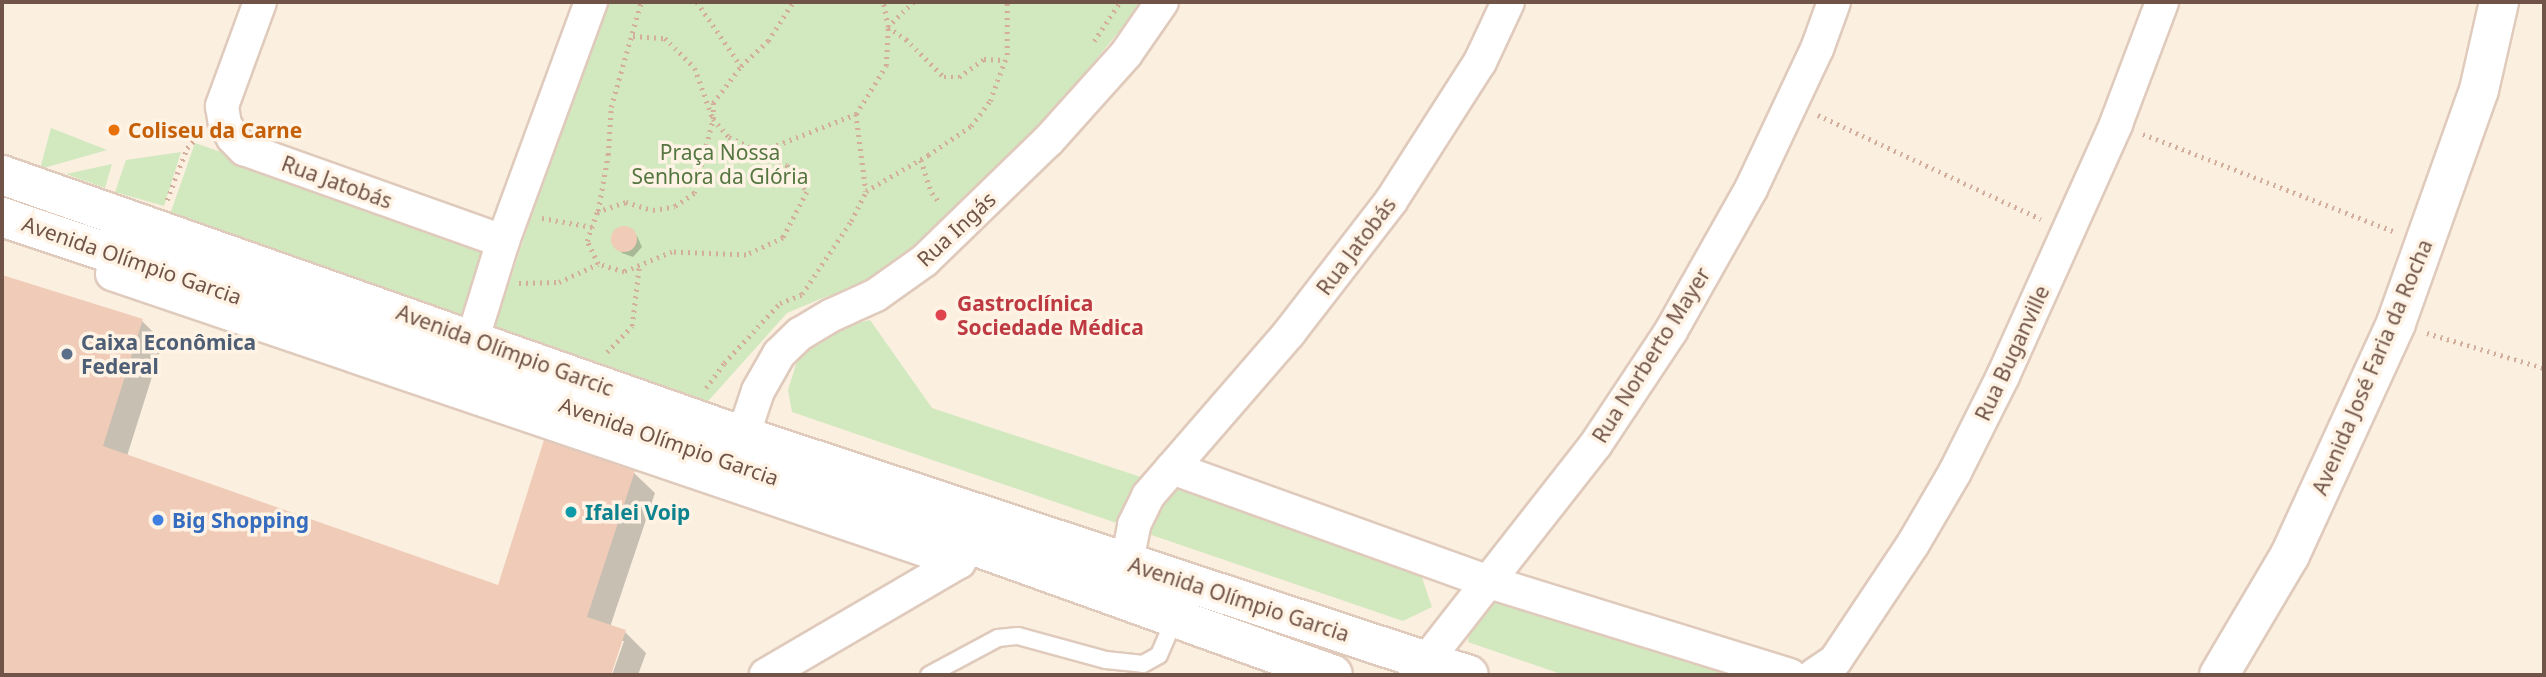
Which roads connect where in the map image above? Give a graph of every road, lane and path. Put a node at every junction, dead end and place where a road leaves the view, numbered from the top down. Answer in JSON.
{"nodes":[{"id":1,"x":260,"y":2,"type":"edge"},
{"id":2,"x":591,"y":2,"type":"edge"},
{"id":3,"x":641,"y":2,"type":"edge"},
{"id":4,"x":697,"y":2,"type":"edge"},
{"id":5,"x":793,"y":2,"type":"edge"},
{"id":6,"x":883,"y":2,"type":"edge"},
{"id":7,"x":914,"y":2,"type":"edge"},
{"id":8,"x":1007,"y":2,"type":"edge"},
{"id":9,"x":1120,"y":2,"type":"edge"},
{"id":10,"x":1162,"y":2,"type":"edge"},
{"id":11,"x":1508,"y":2,"type":"edge"},
{"id":12,"x":1834,"y":2,"type":"edge"},
{"id":13,"x":2162,"y":2,"type":"edge"},
{"id":14,"x":2499,"y":2,"type":"edge"},
{"id":15,"x":888,"y":27,"type":"junction"},
{"id":16,"x":633,"y":36,"type":"junction"},
{"id":17,"x":1093,"y":43,"type":"dead end"},
{"id":18,"x":1005,"y":60,"type":"junction"},
{"id":19,"x":741,"y":66,"type":"junction"},
{"id":20,"x":1792,"y":102,"type":"junction"},
{"id":21,"x":856,"y":114,"type":"junction"},
{"id":22,"x":713,"y":119,"type":"junction"},
{"id":23,"x":225,"y":124,"type":"junction"},
{"id":24,"x":2116,"y":124,"type":"junction"},
{"id":25,"x":756,"y":153,"type":"junction"},
{"id":26,"x":921,"y":160,"type":"junction"},
{"id":27,"x":2,"y":175,"type":"edge"},
{"id":28,"x":866,"y":191,"type":"junction"},
{"id":29,"x":949,"y":194,"type":"dead end"},
{"id":30,"x":940,"y":203,"type":"junction"},
{"id":31,"x":547,"y":206,"type":"dead end"},
{"id":32,"x":597,"y":212,"type":"junction"},
{"id":33,"x":931,"y":212,"type":"dead end"},
{"id":34,"x":529,"y":214,"type":"junction"},
{"id":35,"x":2,"y":217,"type":"edge"},
{"id":36,"x":592,"y":227,"type":"junction"},
{"id":37,"x":156,"y":229,"type":"junction"},
{"id":38,"x":538,"y":231,"type":"dead end"},
{"id":39,"x":2068,"y":232,"type":"junction"},
{"id":40,"x":2,"y":236,"type":"edge"},
{"id":41,"x":503,"y":241,"type":"junction"},
{"id":42,"x":2426,"y":243,"type":"junction"},
{"id":43,"x":598,"y":264,"type":"junction"},
{"id":44,"x":639,"y":266,"type":"junction"},
{"id":45,"x":525,"y":270,"type":"dead end"},
{"id":46,"x":509,"y":286,"type":"junction"},
{"id":47,"x":813,"y":292,"type":"dead end"},
{"id":48,"x":800,"y":296,"type":"junction"},
{"id":49,"x":2396,"y":323,"type":"junction"},
{"id":50,"x":473,"y":338,"type":"junction"},
{"id":51,"x":606,"y":354,"type":"dead end"},
{"id":52,"x":2544,"y":368,"type":"edge"},
{"id":53,"x":705,"y":390,"type":"dead end"},
{"id":54,"x":743,"y":436,"type":"junction"},
{"id":55,"x":1172,"y":468,"type":"junction"},
{"id":56,"x":1002,"y":539,"type":"junction"},
{"id":57,"x":1127,"y":562,"type":"junction"},
{"id":58,"x":1489,"y":582,"type":"junction"},
{"id":59,"x":1128,"y":601,"type":"junction"},
{"id":60,"x":1175,"y":618,"type":"junction"},
{"id":61,"x":1281,"y":665,"type":"edge"},
{"id":62,"x":1421,"y":669,"type":"edge"},
{"id":63,"x":766,"y":675,"type":"edge"},
{"id":64,"x":810,"y":675,"type":"edge"},
{"id":65,"x":929,"y":675,"type":"edge"},
{"id":66,"x":1333,"y":675,"type":"edge"},
{"id":67,"x":1469,"y":675,"type":"edge"},
{"id":68,"x":1790,"y":675,"type":"edge"},
{"id":69,"x":1814,"y":675,"type":"edge"},
{"id":70,"x":2219,"y":675,"type":"edge"}],
"edges":[{"from":1,"to":23,"type":"street"},
{"from":2,"to":34,"type":"street"},
{"from":3,"to":16,"type":"path"},
{"from":4,"to":19,"type":"path"},
{"from":5,"to":19,"type":"path"},
{"from":6,"to":15,"type":"path"},
{"from":7,"to":15,"type":"path"},
{"from":8,"to":18,"type":"path"},
{"from":9,"to":17,"type":"path"},
{"from":10,"to":54,"type":"street","name":"Rua Ingás"},
{"from":11,"to":55,"type":"street","name":"Rua Jatobás"},
{"from":12,"to":20,"type":"street","name":"Rua Norberto Mayer"},
{"from":13,"to":24,"type":"street","name":"Rua Buganville"},
{"from":14,"to":42,"type":"street","name":"Avenida José Faria da Rocha"},
{"from":15,"to":18,"type":"path"},
{"from":15,"to":21,"type":"path"},
{"from":16,"to":22,"type":"path"},
{"from":16,"to":32,"type":"path"},
{"from":18,"to":26,"type":"path"},
{"from":19,"to":22,"type":"path"},
{"from":20,"to":39,"type":"path"},
{"from":20,"to":58,"type":"street","name":"Rua Norberto Mayer"},
{"from":21,"to":25,"type":"path"},
{"from":21,"to":28,"type":"path"},
{"from":22,"to":25,"type":"path"},
{"from":22,"to":32,"type":"path"},
{"from":23,"to":37,"type":"path"},
{"from":23,"to":41,"type":"street","name":"Rua Jatobás"},
{"from":24,"to":39,"type":"street","name":"Rua Buganville"},
{"from":24,"to":42,"type":"path"},
{"from":25,"to":44,"type":"path"},
{"from":26,"to":28,"type":"path"},
{"from":26,"to":30,"type":"path"},
{"from":27,"to":37,"type":"street","name":"Avenida Olímpio Garcic"},
{"from":28,"to":48,"type":"path"},
{"from":29,"to":30,"type":"path"},
{"from":30,"to":33,"type":"path"},
{"from":31,"to":34,"type":"path"},
{"from":32,"to":36,"type":"path"},
{"from":34,"to":36,"type":"path"},
{"from":34,"to":38,"type":"path"},
{"from":34,"to":41,"type":"street"},
{"from":35,"to":56,"type":"street","name":"Avenida Olímpio Garcia"},
{"from":36,"to":43,"type":"path"},
{"from":37,"to":50,"type":"street","name":"Avenida Olímpio Garcic"},
{"from":39,"to":69,"type":"street","name":"Rua Buganville"},
{"from":40,"to":63,"type":"street"},
{"from":41,"to":46,"type":"street"},
{"from":42,"to":49,"type":"street","name":"Avenida José Faria da Rocha"},
{"from":43,"to":44,"type":"path"},
{"from":43,"to":46,"type":"path"},
{"from":44,"to":51,"type":"path"},
{"from":45,"to":46,"type":"path"},
{"from":46,"to":50,"type":"street"},
{"from":47,"to":48,"type":"path"},
{"from":48,"to":53,"type":"path"},
{"from":49,"to":52,"type":"path"},
{"from":49,"to":70,"type":"street","name":"Avenida José Faria da Rocha"},
{"from":50,"to":54,"type":"street","name":"Avenida Olímpio Garcic"},
{"from":54,"to":56,"type":"street","name":"Avenida Olímpio Garcic"},
{"from":55,"to":57,"type":"street","name":"Rua Jatobás"},
{"from":55,"to":58,"type":"street"},
{"from":56,"to":57,"type":"street","name":"Avenida Olímpio Garcia"},
{"from":56,"to":59,"type":"street","name":"Avenida Olímpio Garcia"},
{"from":56,"to":64,"type":"street"},
{"from":57,"to":59,"type":"street","name":"Rua Jatobás"},
{"from":57,"to":62,"type":"street","name":"Avenida Olímpio Garcia"},
{"from":58,"to":62,"type":"street","name":"Rua Norberto Mayer"},
{"from":58,"to":68,"type":"street"},
{"from":59,"to":60,"type":"street","name":"Avenida Olímpio Garcia"},
{"from":60,"to":61,"type":"street","name":"Avenida Olímpio Garcia"},
{"from":60,"to":65,"type":"lane"},
{"from":61,"to":66,"type":"street","name":"Avenida Olímpio Garcia"},
{"from":62,"to":67,"type":"street","name":"Avenida Olímpio Garcia"}]}
